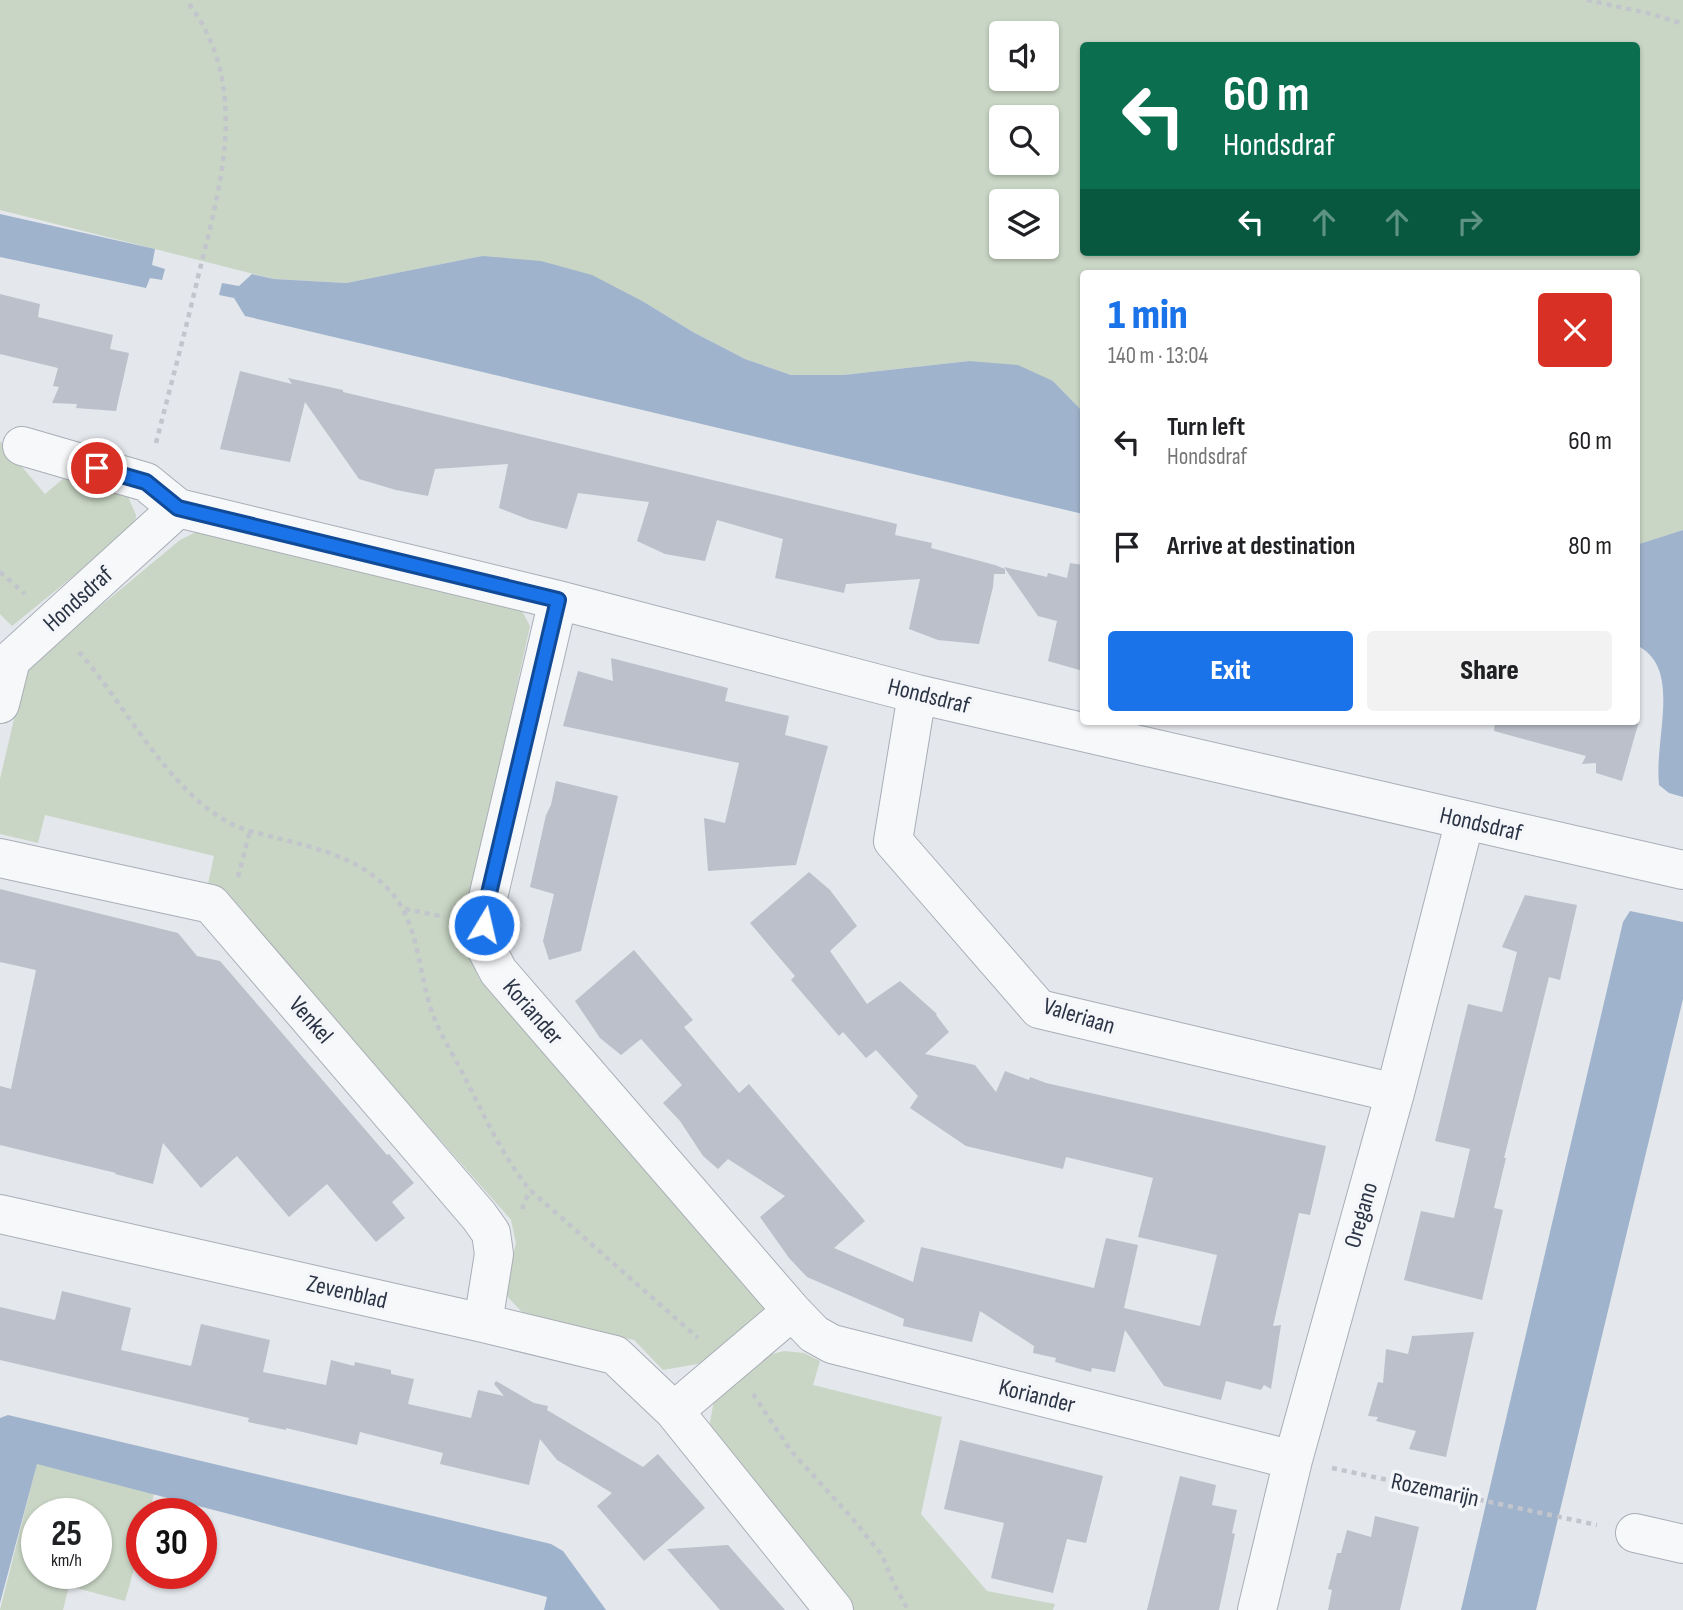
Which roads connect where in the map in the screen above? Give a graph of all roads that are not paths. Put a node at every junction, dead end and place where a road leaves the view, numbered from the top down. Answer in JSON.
{"nodes":[{"id":1,"x":22,"y":446,"type":"dead end"},
{"id":2,"x":178,"y":508,"type":"junction"},
{"id":3,"x":558,"y":600,"type":"junction"},
{"id":4,"x":917,"y":694,"type":"junction"},
{"id":5,"x":0,"y":704,"type":"edge"},
{"id":6,"x":1465,"y":820,"type":"junction"},
{"id":7,"x":0,"y":858,"type":"edge"},
{"id":8,"x":1683,"y":870,"type":"edge"},
{"id":9,"x":1395,"y":1093,"type":"junction"},
{"id":10,"x":0,"y":1214,"type":"edge"},
{"id":11,"x":792,"y":1311,"type":"junction"},
{"id":12,"x":483,"y":1323,"type":"junction"},
{"id":13,"x":674,"y":1411,"type":"junction"},
{"id":14,"x":1293,"y":1460,"type":"junction"},
{"id":15,"x":1635,"y":1533,"type":"dead end"},
{"id":16,"x":1683,"y":1544,"type":"edge"},
{"id":17,"x":834,"y":1610,"type":"edge"},
{"id":18,"x":1257,"y":1610,"type":"edge"}],
"edges":[{"from":1,"to":2,"type":"street","name":"Hondsdraf"},
{"from":2,"to":3,"type":"street","name":"Hondsdraf"},
{"from":2,"to":5,"type":"street","name":"Hondsdraf"},
{"from":3,"to":4,"type":"street","name":"Hondsdraf"},
{"from":3,"to":11,"type":"street","name":"Koriander"},
{"from":4,"to":6,"type":"street","name":"Hondsdraf"},
{"from":4,"to":9,"type":"street","name":"Valeriaan"},
{"from":6,"to":8,"type":"street","name":"Hondsdraf"},
{"from":6,"to":9,"type":"street","name":"Oregano"},
{"from":7,"to":12,"type":"street","name":"Venkel"},
{"from":9,"to":14,"type":"street","name":"Oregano"},
{"from":10,"to":12,"type":"street","name":"Zevenblad"},
{"from":11,"to":13,"type":"street"},
{"from":11,"to":14,"type":"street","name":"Koriander"},
{"from":12,"to":13,"type":"street","name":"Zevenblad"},
{"from":13,"to":17,"type":"street","name":"Zevenblad"},
{"from":14,"to":18,"type":"street","name":"Oregano"},
{"from":15,"to":16,"type":"street"}]}
